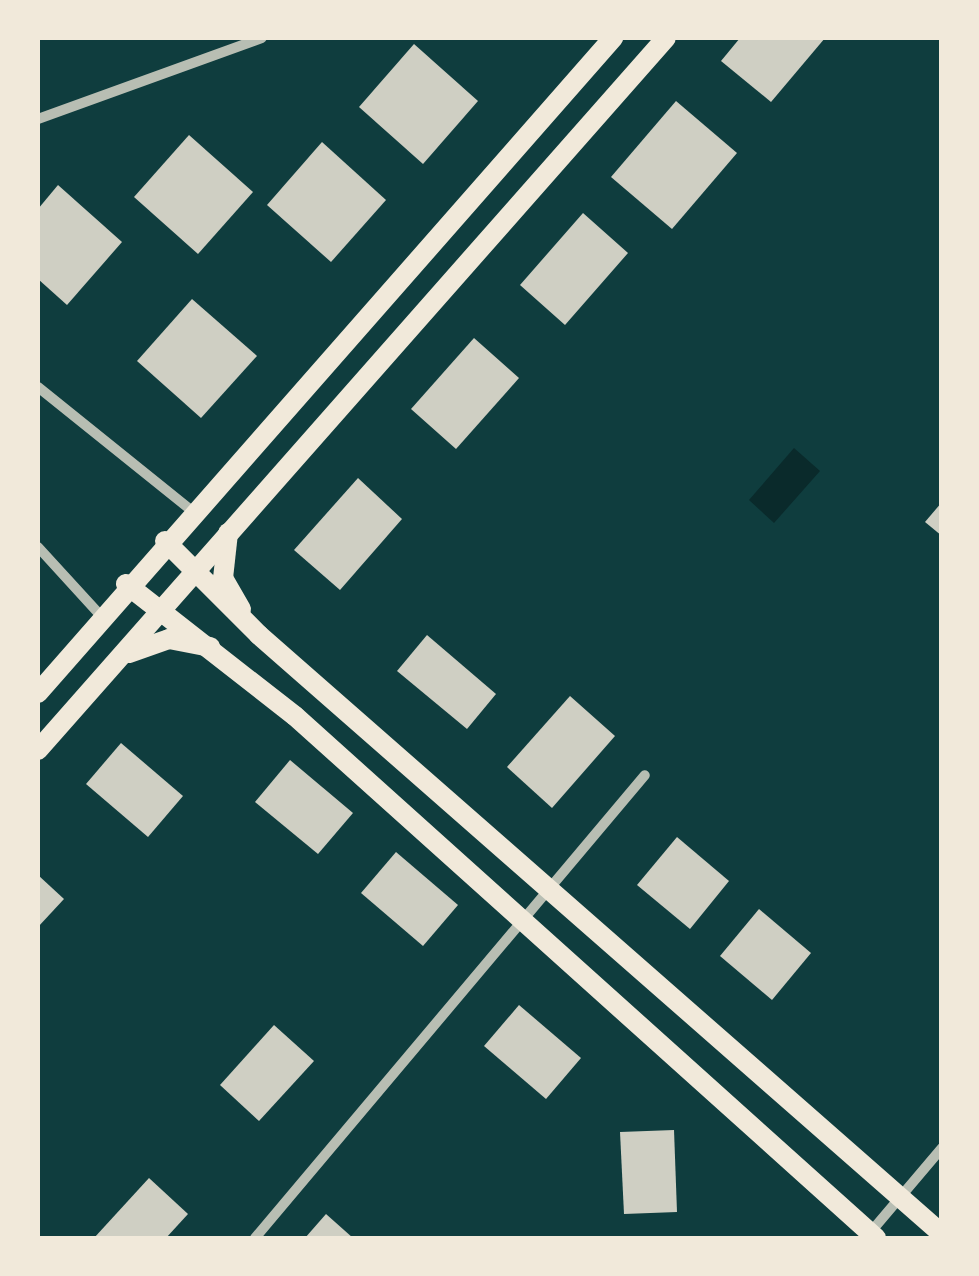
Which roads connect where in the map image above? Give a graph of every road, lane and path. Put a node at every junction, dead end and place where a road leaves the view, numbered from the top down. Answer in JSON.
{"nodes":[{"id":1,"x":262,"y":38,"type":"edge"},
{"id":2,"x":612,"y":38,"type":"edge"},
{"id":3,"x":666,"y":38,"type":"edge"},
{"id":4,"x":38,"y":119,"type":"edge"},
{"id":5,"x":38,"y":388,"type":"edge"},
{"id":6,"x":191,"y":510,"type":"junction"},
{"id":7,"x":229,"y":532,"type":"junction"},
{"id":8,"x":164,"y":541,"type":"junction"},
{"id":9,"x":38,"y":547,"type":"edge"},
{"id":10,"x":191,"y":574,"type":"junction"},
{"id":11,"x":126,"y":584,"type":"junction"},
{"id":12,"x":164,"y":605,"type":"junction"},
{"id":13,"x":100,"y":615,"type":"junction"},
{"id":14,"x":258,"y":635,"type":"junction"},
{"id":15,"x":215,"y":648,"type":"junction"},
{"id":16,"x":104,"y":674,"type":"junction"},
{"id":17,"x":38,"y":693,"type":"edge"},
{"id":18,"x":38,"y":750,"type":"edge"},
{"id":19,"x":645,"y":775,"type":"dead end"},
{"id":20,"x":545,"y":890,"type":"junction"},
{"id":21,"x":518,"y":926,"type":"junction"},
{"id":22,"x":942,"y":1148,"type":"edge"},
{"id":23,"x":899,"y":1197,"type":"junction"},
{"id":24,"x":942,"y":1234,"type":"edge"},
{"id":25,"x":870,"y":1237,"type":"edge"},
{"id":26,"x":255,"y":1238,"type":"edge"}],
"edges":[{"from":1,"to":4,"type":"street"},
{"from":2,"to":6,"type":"main road"},
{"from":3,"to":7,"type":"main road"},
{"from":5,"to":6,"type":"street"},
{"from":6,"to":8,"type":"main road"},
{"from":7,"to":10,"type":"main road"},
{"from":7,"to":14,"type":"main road"},
{"from":8,"to":10,"type":"main road"},
{"from":8,"to":11,"type":"main road"},
{"from":9,"to":13,"type":"street"},
{"from":10,"to":12,"type":"main road"},
{"from":10,"to":14,"type":"main road"},
{"from":11,"to":12,"type":"main road"},
{"from":11,"to":13,"type":"main road"},
{"from":12,"to":15,"type":"main road"},
{"from":12,"to":16,"type":"main road"},
{"from":13,"to":17,"type":"main road"},
{"from":14,"to":20,"type":"main road"},
{"from":15,"to":16,"type":"main road"},
{"from":15,"to":21,"type":"main road"},
{"from":16,"to":18,"type":"main road"},
{"from":19,"to":20,"type":"street"},
{"from":20,"to":21,"type":"street"},
{"from":20,"to":23,"type":"main road"},
{"from":21,"to":25,"type":"main road"},
{"from":21,"to":26,"type":"street"},
{"from":22,"to":23,"type":"street"},
{"from":23,"to":24,"type":"main road"},
{"from":23,"to":25,"type":"street"}]}
